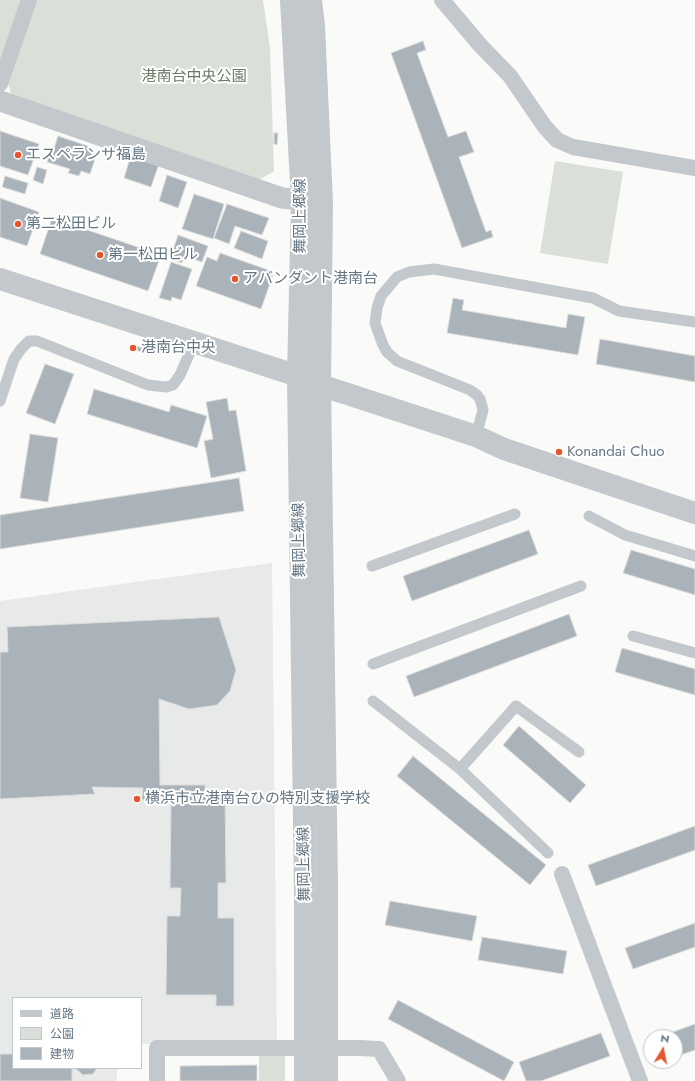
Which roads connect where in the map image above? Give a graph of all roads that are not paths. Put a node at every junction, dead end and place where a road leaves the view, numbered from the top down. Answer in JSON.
{"nodes":[{"id":1,"x":29,"y":0,"type":"edge"},
{"id":2,"x":291,"y":0,"type":"edge"},
{"id":3,"x":311,"y":0,"type":"edge"},
{"id":4,"x":442,"y":0,"type":"edge"},
{"id":5,"x":0,"y":84,"type":"edge"},
{"id":6,"x":0,"y":100,"type":"edge"},
{"id":7,"x":695,"y":168,"type":"edge"},
{"id":8,"x":312,"y":202,"type":"junction"},
{"id":9,"x":0,"y":279,"type":"edge"},
{"id":10,"x":695,"y":322,"type":"edge"},
{"id":11,"x":194,"y":343,"type":"junction"},
{"id":12,"x":298,"y":376,"type":"junction"},
{"id":13,"x":320,"y":385,"type":"junction"},
{"id":14,"x":0,"y":401,"type":"edge"},
{"id":15,"x":476,"y":436,"type":"junction"},
{"id":16,"x":695,"y":513,"type":"edge"},
{"id":17,"x":515,"y":514,"type":"dead end"},
{"id":18,"x":589,"y":516,"type":"dead end"},
{"id":19,"x":695,"y":556,"type":"edge"},
{"id":20,"x":372,"y":566,"type":"dead end"},
{"id":21,"x":581,"y":586,"type":"dead end"},
{"id":22,"x":633,"y":636,"type":"dead end"},
{"id":23,"x":695,"y":653,"type":"edge"},
{"id":24,"x":372,"y":664,"type":"dead end"},
{"id":25,"x":373,"y":701,"type":"dead end"},
{"id":26,"x":579,"y":752,"type":"dead end"},
{"id":27,"x":460,"y":769,"type":"junction"},
{"id":28,"x":548,"y":853,"type":"dead end"},
{"id":29,"x":562,"y":874,"type":"dead end"},
{"id":30,"x":157,"y":1081,"type":"edge"},
{"id":31,"x":305,"y":1081,"type":"edge"},
{"id":32,"x":327,"y":1081,"type":"edge"},
{"id":33,"x":398,"y":1081,"type":"edge"},
{"id":34,"x":640,"y":1081,"type":"edge"}],
"edges":[{"from":1,"to":5,"type":"street"},
{"from":2,"to":8,"type":"street","name":"舞岡上郷線"},
{"from":3,"to":8,"type":"street","name":"舞岡上郷線"},
{"from":4,"to":7,"type":"street"},
{"from":6,"to":8,"type":"street"},
{"from":8,"to":12,"type":"street","name":"舞岡上郷線"},
{"from":8,"to":13,"type":"street","name":"舞岡上郷線"},
{"from":9,"to":11,"type":"street"},
{"from":10,"to":15,"type":"lane"},
{"from":11,"to":12,"type":"street"},
{"from":11,"to":14,"type":"lane"},
{"from":12,"to":13,"type":"street"},
{"from":12,"to":31,"type":"street","name":"舞岡上郷線"},
{"from":13,"to":15,"type":"street"},
{"from":13,"to":32,"type":"street","name":"舞岡上郷線"},
{"from":15,"to":16,"type":"street"},
{"from":17,"to":20,"type":"lane"},
{"from":18,"to":19,"type":"lane"},
{"from":21,"to":24,"type":"lane"},
{"from":22,"to":23,"type":"lane"},
{"from":25,"to":27,"type":"lane"},
{"from":26,"to":27,"type":"lane"},
{"from":27,"to":28,"type":"lane"},
{"from":29,"to":34,"type":"street"},
{"from":30,"to":33,"type":"street","bridge":true}]}
